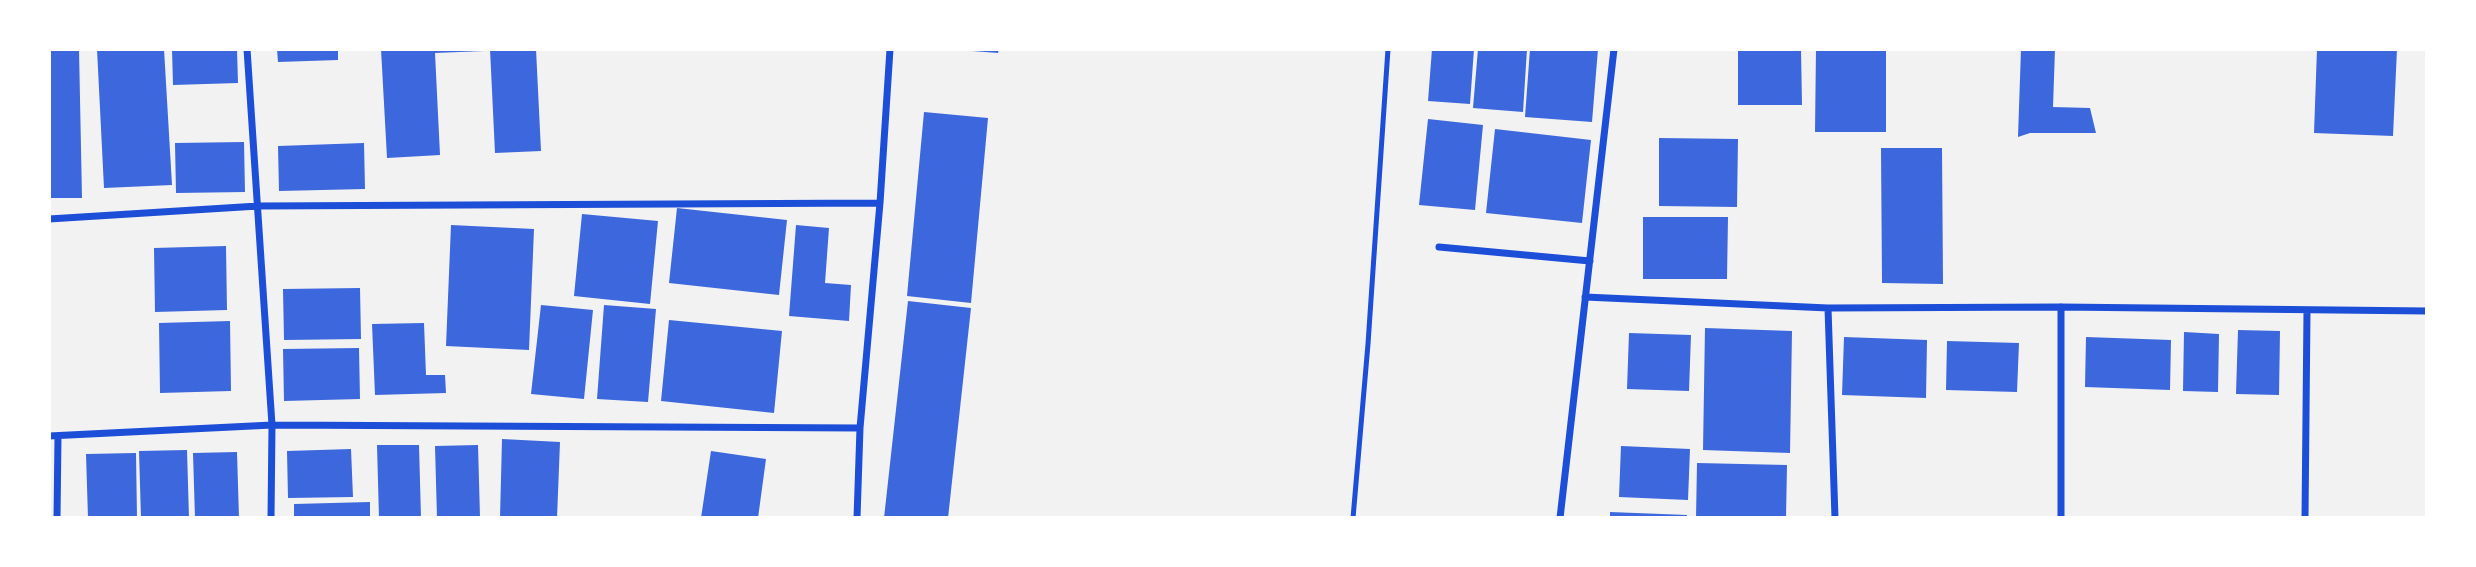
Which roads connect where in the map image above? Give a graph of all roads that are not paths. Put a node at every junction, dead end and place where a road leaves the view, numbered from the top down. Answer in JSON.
{"nodes":[{"id":1,"x":247,"y":49,"type":"edge"},
{"id":2,"x":890,"y":49,"type":"edge"},
{"id":3,"x":1388,"y":49,"type":"edge"},
{"id":4,"x":1614,"y":49,"type":"edge"},
{"id":5,"x":880,"y":203,"type":"junction"},
{"id":6,"x":258,"y":205,"type":"junction"},
{"id":7,"x":49,"y":219,"type":"edge"},
{"id":8,"x":1439,"y":247,"type":"dead end"},
{"id":9,"x":1590,"y":261,"type":"junction"},
{"id":10,"x":1585,"y":297,"type":"junction"},
{"id":11,"x":1828,"y":307,"type":"junction"},
{"id":12,"x":2062,"y":307,"type":"junction"},
{"id":13,"x":2307,"y":311,"type":"junction"},
{"id":14,"x":2427,"y":311,"type":"edge"},
{"id":15,"x":272,"y":425,"type":"junction"},
{"id":16,"x":860,"y":428,"type":"junction"},
{"id":17,"x":53,"y":436,"type":"edge"},
{"id":18,"x":57,"y":518,"type":"edge"},
{"id":19,"x":271,"y":518,"type":"edge"},
{"id":20,"x":857,"y":518,"type":"edge"},
{"id":21,"x":1353,"y":518,"type":"edge"},
{"id":22,"x":1560,"y":518,"type":"edge"},
{"id":23,"x":1835,"y":518,"type":"edge"},
{"id":24,"x":2061,"y":518,"type":"edge"},
{"id":25,"x":2305,"y":518,"type":"edge"}],
"edges":[{"from":1,"to":6,"type":"street"},
{"from":2,"to":5,"type":"street"},
{"from":3,"to":21,"type":"lane"},
{"from":4,"to":9,"type":"street"},
{"from":5,"to":6,"type":"street"},
{"from":5,"to":16,"type":"street"},
{"from":6,"to":7,"type":"street"},
{"from":6,"to":15,"type":"street"},
{"from":8,"to":9,"type":"street"},
{"from":9,"to":10,"type":"street"},
{"from":10,"to":11,"type":"street"},
{"from":10,"to":22,"type":"street"},
{"from":11,"to":12,"type":"street"},
{"from":11,"to":23,"type":"street"},
{"from":12,"to":13,"type":"street"},
{"from":12,"to":24,"type":"street"},
{"from":13,"to":14,"type":"street"},
{"from":13,"to":25,"type":"street"},
{"from":15,"to":16,"type":"street"},
{"from":15,"to":17,"type":"street"},
{"from":15,"to":19,"type":"street"},
{"from":16,"to":20,"type":"street"},
{"from":17,"to":18,"type":"street"}]}
